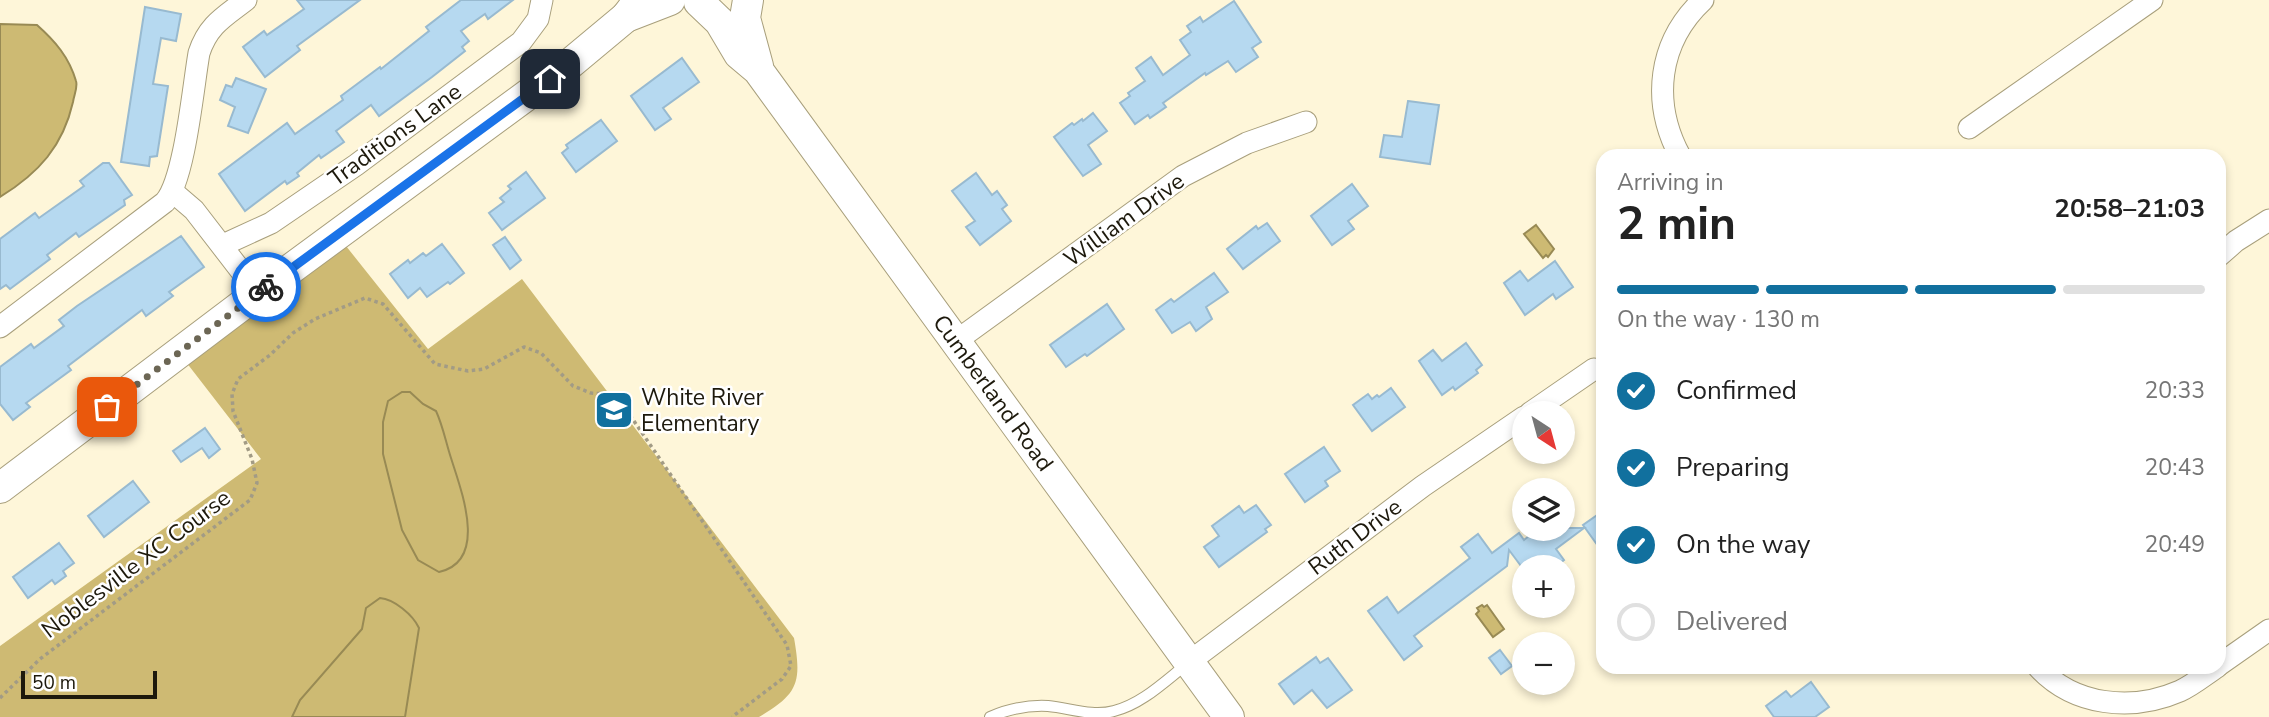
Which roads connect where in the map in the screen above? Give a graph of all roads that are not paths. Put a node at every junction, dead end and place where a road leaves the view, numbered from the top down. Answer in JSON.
{"nodes":[{"id":1,"x":246,"y":0,"type":"edge"},
{"id":2,"x":542,"y":0,"type":"edge"},
{"id":3,"x":733,"y":0,"type":"edge"},
{"id":4,"x":748,"y":0,"type":"edge"},
{"id":5,"x":1703,"y":0,"type":"edge"},
{"id":6,"x":2152,"y":0,"type":"edge"},
{"id":7,"x":688,"y":1,"type":"edge"},
{"id":8,"x":633,"y":9,"type":"edge"},
{"id":9,"x":758,"y":70,"type":"junction"},
{"id":10,"x":1306,"y":122,"type":"dead end"},
{"id":11,"x":1969,"y":128,"type":"dead end"},
{"id":12,"x":1677,"y":149,"type":"edge"},
{"id":13,"x":173,"y":192,"type":"junction"},
{"id":14,"x":2269,"y":220,"type":"edge"},
{"id":15,"x":223,"y":245,"type":"junction"},
{"id":16,"x":2226,"y":250,"type":"edge"},
{"id":17,"x":258,"y":293,"type":"junction"},
{"id":18,"x":0,"y":327,"type":"edge"},
{"id":19,"x":956,"y":341,"type":"junction"},
{"id":20,"x":1594,"y":369,"type":"dead end"},
{"id":21,"x":1547,"y":401,"type":"edge"},
{"id":22,"x":1512,"y":425,"type":"edge"},
{"id":23,"x":0,"y":488,"type":"edge"},
{"id":24,"x":2269,"y":630,"type":"edge"},
{"id":25,"x":2226,"y":660,"type":"edge"},
{"id":26,"x":1189,"y":662,"type":"junction"},
{"id":27,"x":2047,"y":674,"type":"edge"},
{"id":28,"x":2206,"y":674,"type":"edge"},
{"id":29,"x":2122,"y":711,"type":"edge"},
{"id":30,"x":990,"y":717,"type":"edge"},
{"id":31,"x":1229,"y":717,"type":"edge"}],
"edges":[{"from":1,"to":13,"type":"street"},
{"from":2,"to":15,"type":"street","name":"Traditions Lane"},
{"from":3,"to":7,"type":"street"},
{"from":4,"to":9,"type":"street","name":"Cumberland Road"},
{"from":5,"to":12,"type":"street"},
{"from":6,"to":11,"type":"street"},
{"from":7,"to":8,"type":"street"},
{"from":7,"to":9,"type":"street","name":"Cumberland Road"},
{"from":8,"to":17,"type":"street"},
{"from":9,"to":19,"type":"street","name":"Cumberland Road"},
{"from":10,"to":19,"type":"street","name":"William Drive"},
{"from":13,"to":15,"type":"street"},
{"from":13,"to":18,"type":"street"},
{"from":14,"to":16,"type":"street"},
{"from":15,"to":17,"type":"street"},
{"from":17,"to":23,"type":"street"},
{"from":19,"to":26,"type":"street","name":"Cumberland Road"},
{"from":20,"to":21,"type":"street"},
{"from":22,"to":26,"type":"street","name":"Ruth Drive"},
{"from":24,"to":25,"type":"street"},
{"from":26,"to":30,"type":"lane"},
{"from":26,"to":31,"type":"street","name":"Cumberland Road"},
{"from":27,"to":29,"type":"street"},
{"from":28,"to":29,"type":"street"}]}
